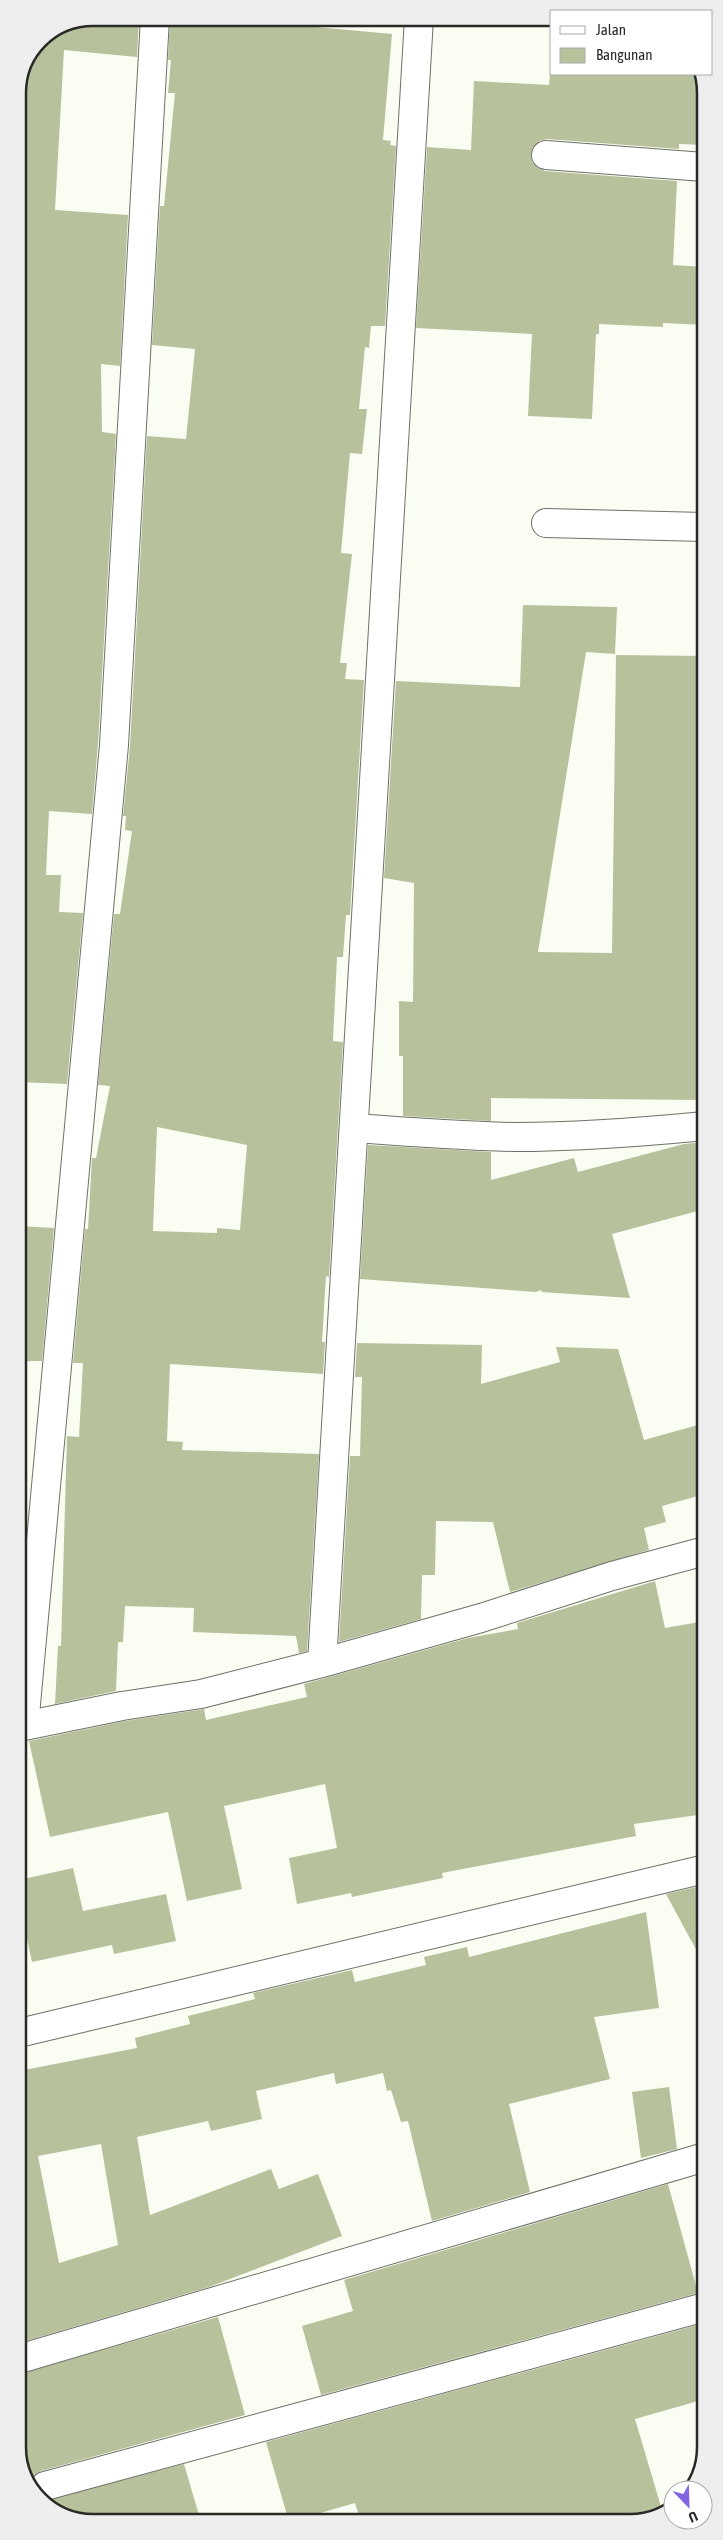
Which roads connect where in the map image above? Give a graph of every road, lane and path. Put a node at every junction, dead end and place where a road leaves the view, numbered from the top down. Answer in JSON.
{"nodes":[{"id":1,"x":154,"y":26,"type":"edge"},
{"id":2,"x":419,"y":26,"type":"edge"},
{"id":3,"x":546,"y":155,"type":"dead end"},
{"id":4,"x":697,"y":167,"type":"edge"},
{"id":5,"x":546,"y":523,"type":"dead end"},
{"id":6,"x":697,"y":526,"type":"edge"},
{"id":7,"x":697,"y":1127,"type":"edge"},
{"id":8,"x":355,"y":1128,"type":"junction"},
{"id":9,"x":697,"y":1553,"type":"edge"},
{"id":10,"x":322,"y":1663,"type":"junction"},
{"id":11,"x":26,"y":1673,"type":"edge"},
{"id":12,"x":26,"y":1725,"type":"edge"},
{"id":13,"x":697,"y":1871,"type":"edge"},
{"id":14,"x":26,"y":2031,"type":"edge"},
{"id":15,"x":697,"y":2159,"type":"edge"},
{"id":16,"x":697,"y":2309,"type":"edge"},
{"id":17,"x":26,"y":2357,"type":"edge"},
{"id":18,"x":45,"y":2486,"type":"dead end"}],
"edges":[{"from":1,"to":11,"type":"street"},
{"from":2,"to":8,"type":"street"},
{"from":3,"to":4,"type":"street"},
{"from":5,"to":6,"type":"street"},
{"from":7,"to":8,"type":"street"},
{"from":8,"to":10,"type":"street"},
{"from":9,"to":10,"type":"street"},
{"from":10,"to":12,"type":"street"},
{"from":13,"to":14,"type":"street"},
{"from":15,"to":17,"type":"street"},
{"from":16,"to":18,"type":"street"}]}
